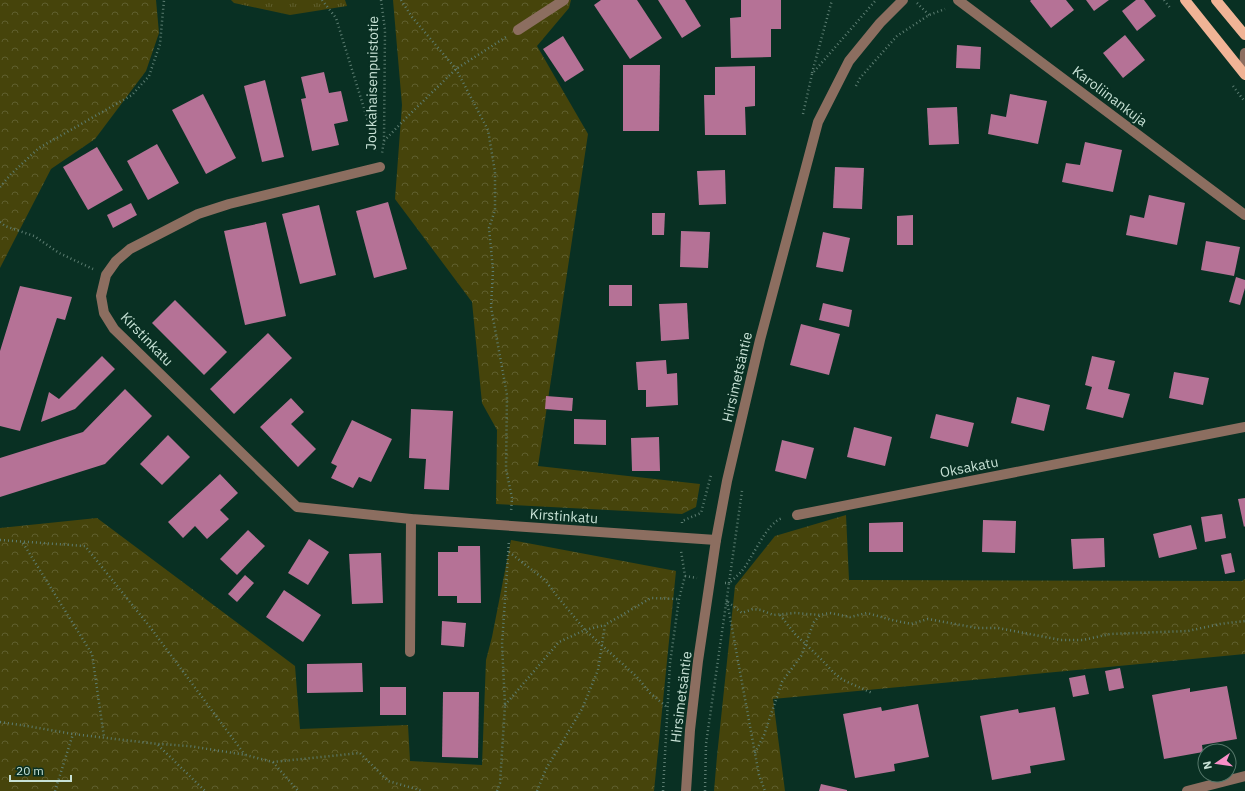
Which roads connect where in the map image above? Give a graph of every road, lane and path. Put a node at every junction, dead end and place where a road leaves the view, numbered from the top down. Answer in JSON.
{"nodes":[{"id":1,"x":164,"y":0,"type":"edge"},
{"id":2,"x":322,"y":0,"type":"edge"},
{"id":3,"x":381,"y":0,"type":"edge"},
{"id":4,"x":401,"y":0,"type":"edge"},
{"id":5,"x":564,"y":0,"type":"edge"},
{"id":6,"x":832,"y":0,"type":"edge"},
{"id":7,"x":903,"y":0,"type":"edge"},
{"id":8,"x":913,"y":0,"type":"edge"},
{"id":9,"x":1185,"y":0,"type":"edge"},
{"id":10,"x":1216,"y":0,"type":"edge"},
{"id":11,"x":960,"y":2,"type":"edge"},
{"id":12,"x":929,"y":15,"type":"junction"},
{"id":13,"x":518,"y":30,"type":"joint"},
{"id":14,"x":1245,"y":35,"type":"edge"},
{"id":15,"x":1245,"y":52,"type":"edge"},
{"id":16,"x":456,"y":69,"type":"junction"},
{"id":17,"x":812,"y":74,"type":"dead end"},
{"id":18,"x":1245,"y":74,"type":"edge"},
{"id":19,"x":853,"y":90,"type":"dead end"},
{"id":20,"x":384,"y":141,"type":"junction"},
{"id":21,"x":380,"y":167,"type":"junction"},
{"id":22,"x":0,"y":187,"type":"edge"},
{"id":23,"x":1245,"y":215,"type":"edge"},
{"id":24,"x":0,"y":222,"type":"edge"},
{"id":25,"x":106,"y":275,"type":"junction"},
{"id":26,"x":1245,"y":427,"type":"edge"},
{"id":27,"x":743,"y":486,"type":"dead end"},
{"id":28,"x":797,"y":515,"type":"joint"},
{"id":29,"x":410,"y":519,"type":"junction"},
{"id":30,"x":510,"y":526,"type":"junction"},
{"id":31,"x":0,"y":540,"type":"edge"},
{"id":32,"x":716,"y":540,"type":"junction"},
{"id":33,"x":22,"y":542,"type":"junction"},
{"id":34,"x":508,"y":552,"type":"junction"},
{"id":35,"x":685,"y":576,"type":"dead end"},
{"id":36,"x":710,"y":580,"type":"junction"},
{"id":37,"x":729,"y":583,"type":"junction"},
{"id":38,"x":679,"y":599,"type":"dead end"},
{"id":39,"x":727,"y":600,"type":"junction"},
{"id":40,"x":820,"y":614,"type":"junction"},
{"id":41,"x":780,"y":615,"type":"junction"},
{"id":42,"x":1245,"y":621,"type":"edge"},
{"id":43,"x":605,"y":624,"type":"junction"},
{"id":44,"x":585,"y":630,"type":"junction"},
{"id":45,"x":806,"y":645,"type":"junction"},
{"id":46,"x":602,"y":646,"type":"junction"},
{"id":47,"x":410,"y":652,"type":"dead end"},
{"id":48,"x":872,"y":693,"type":"dead end"},
{"id":49,"x":505,"y":705,"type":"junction"},
{"id":50,"x":668,"y":708,"type":"dead end"},
{"id":51,"x":0,"y":722,"type":"edge"},
{"id":52,"x":73,"y":734,"type":"junction"},
{"id":53,"x":104,"y":737,"type":"junction"},
{"id":54,"x":158,"y":744,"type":"junction"},
{"id":55,"x":755,"y":753,"type":"junction"},
{"id":56,"x":246,"y":755,"type":"junction"},
{"id":57,"x":273,"y":762,"type":"junction"},
{"id":58,"x":1245,"y":776,"type":"edge"},
{"id":59,"x":54,"y":791,"type":"edge"},
{"id":60,"x":205,"y":791,"type":"edge"},
{"id":61,"x":298,"y":791,"type":"edge"},
{"id":62,"x":424,"y":791,"type":"edge"},
{"id":63,"x":497,"y":791,"type":"edge"},
{"id":64,"x":537,"y":791,"type":"edge"},
{"id":65,"x":686,"y":791,"type":"edge"},
{"id":66,"x":704,"y":791,"type":"edge"},
{"id":67,"x":765,"y":791,"type":"edge"},
{"id":68,"x":1187,"y":791,"type":"edge"}],
"edges":[{"from":1,"to":22,"type":"path"},
{"from":2,"to":21,"type":"path"},
{"from":3,"to":20,"type":"path","name":"Joukahaisenpuistotie"},
{"from":4,"to":16,"type":"path"},
{"from":5,"to":13,"type":"street"},
{"from":6,"to":17,"type":"path"},
{"from":7,"to":32,"type":"street","name":"Hirsimetsäntie"},
{"from":8,"to":12,"type":"path"},
{"from":9,"to":18,"type":"main road"},
{"from":10,"to":14,"type":"main road"},
{"from":11,"to":12,"type":"path"},
{"from":11,"to":23,"type":"street","name":"Karoliinankuja"},
{"from":12,"to":19,"type":"path"},
{"from":13,"to":16,"type":"path"},
{"from":15,"to":18,"type":"street"},
{"from":16,"to":20,"type":"path"},
{"from":16,"to":30,"type":"path"},
{"from":20,"to":21,"type":"path","name":"Joukahaisenpuistotie"},
{"from":21,"to":25,"type":"street","name":"Kirstinkatu"},
{"from":24,"to":25,"type":"path"},
{"from":25,"to":29,"type":"street","name":"Kirstinkatu"},
{"from":26,"to":28,"type":"street","name":"Oksakatu"},
{"from":27,"to":37,"type":"path"},
{"from":28,"to":37,"type":"path"},
{"from":29,"to":30,"type":"street","name":"Kirstinkatu"},
{"from":29,"to":47,"type":"street"},
{"from":30,"to":32,"type":"street","name":"Kirstinkatu"},
{"from":30,"to":34,"type":"path"},
{"from":31,"to":33,"type":"path"},
{"from":32,"to":36,"type":"street","name":"Hirsimetsäntie"},
{"from":33,"to":53,"type":"path"},
{"from":33,"to":56,"type":"path"},
{"from":34,"to":44,"type":"path"},
{"from":34,"to":49,"type":"path"},
{"from":35,"to":36,"type":"path"},
{"from":36,"to":37,"type":"path"},
{"from":36,"to":65,"type":"street","name":"Hirsimetsäntie"},
{"from":37,"to":39,"type":"path"},
{"from":38,"to":43,"type":"path"},
{"from":39,"to":41,"type":"path"},
{"from":39,"to":55,"type":"path"},
{"from":39,"to":66,"type":"path"},
{"from":40,"to":41,"type":"path"},
{"from":40,"to":42,"type":"path"},
{"from":40,"to":45,"type":"path"},
{"from":41,"to":45,"type":"path"},
{"from":43,"to":44,"type":"path"},
{"from":43,"to":46,"type":"path"},
{"from":44,"to":46,"type":"path"},
{"from":44,"to":49,"type":"path"},
{"from":45,"to":48,"type":"path"},
{"from":45,"to":55,"type":"path"},
{"from":46,"to":50,"type":"path"},
{"from":46,"to":64,"type":"path"},
{"from":49,"to":63,"type":"path"},
{"from":51,"to":52,"type":"path"},
{"from":52,"to":53,"type":"path"},
{"from":52,"to":59,"type":"path"},
{"from":53,"to":54,"type":"path"},
{"from":54,"to":56,"type":"path"},
{"from":54,"to":60,"type":"path"},
{"from":55,"to":67,"type":"path"},
{"from":56,"to":57,"type":"path"},
{"from":57,"to":61,"type":"path"},
{"from":57,"to":62,"type":"path"},
{"from":58,"to":68,"type":"street"}]}
